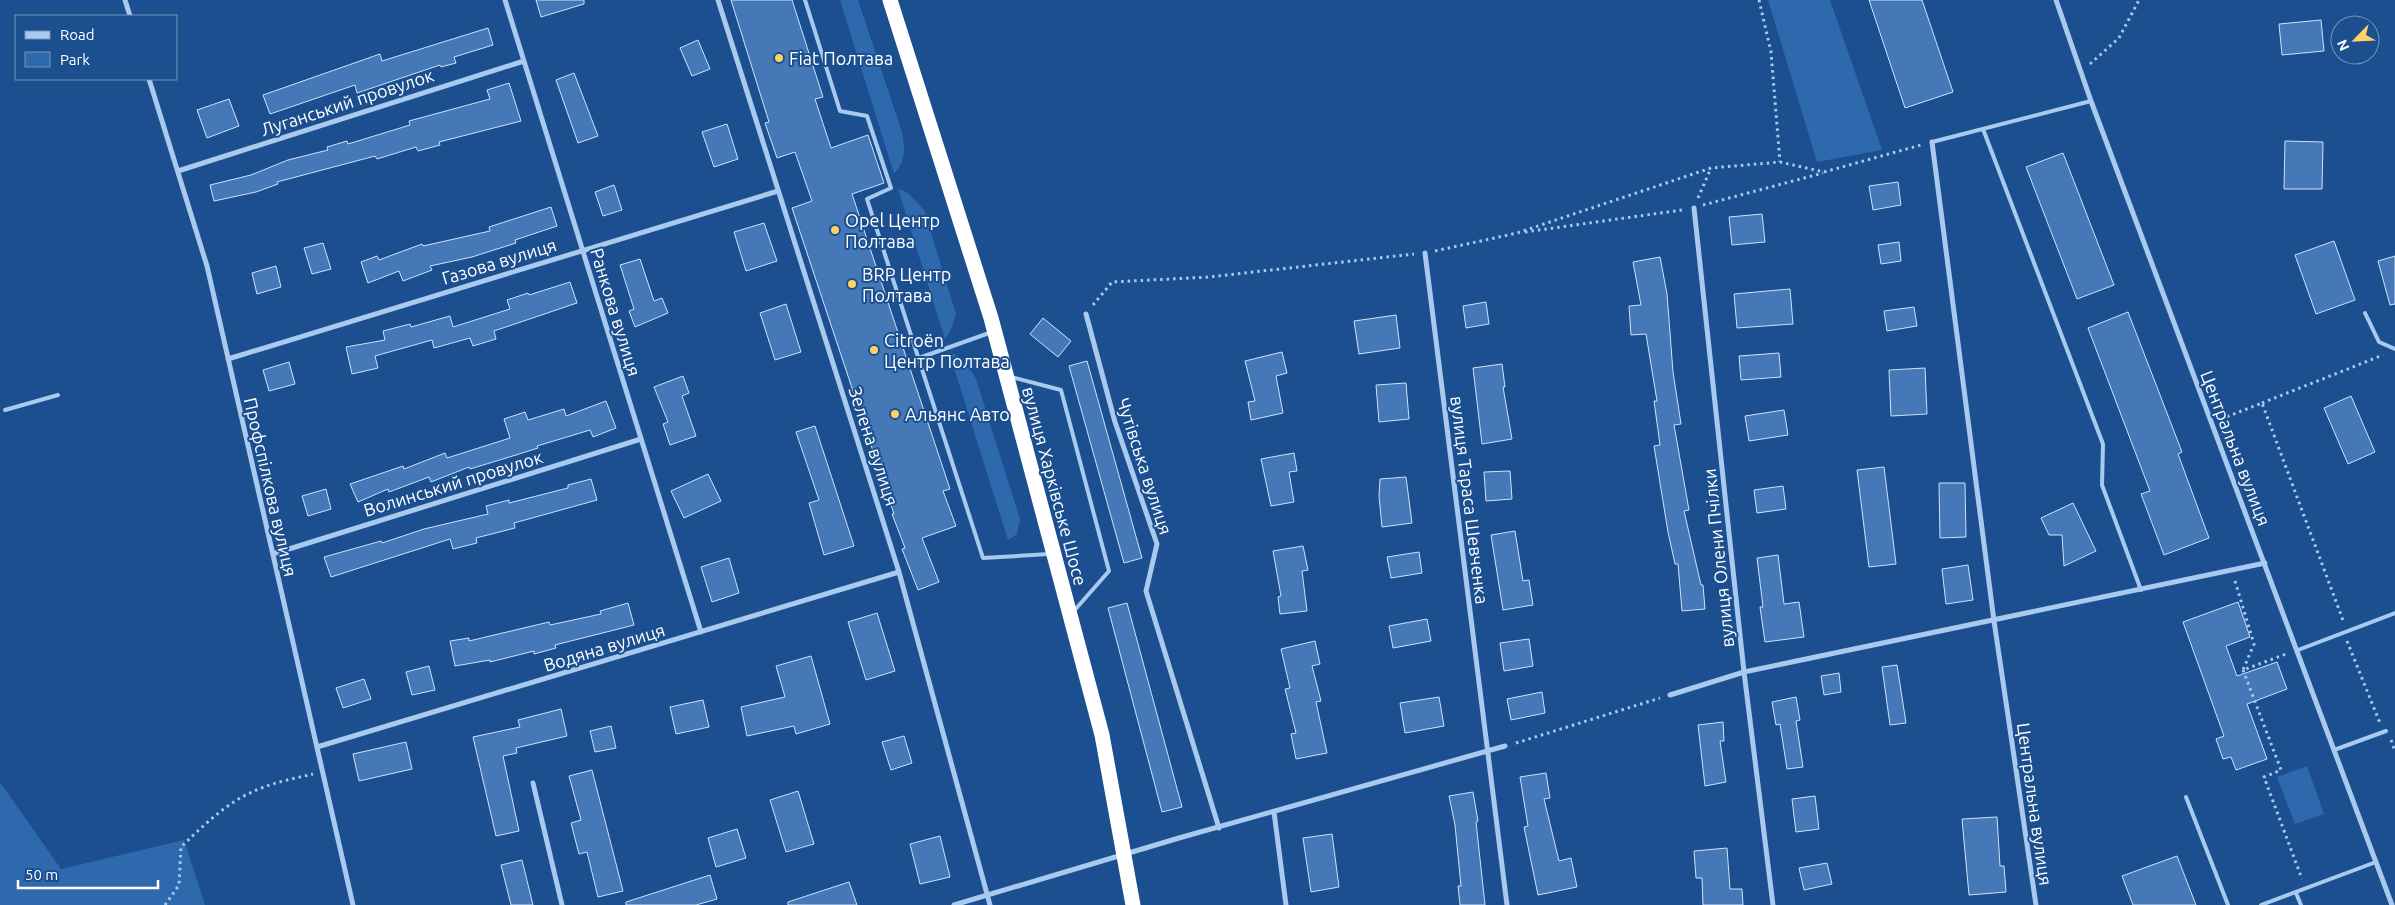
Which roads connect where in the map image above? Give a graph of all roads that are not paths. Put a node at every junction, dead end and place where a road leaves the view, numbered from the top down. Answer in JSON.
{"nodes":[{"id":1,"x":125,"y":0,"type":"edge"},
{"id":2,"x":505,"y":0,"type":"edge"},
{"id":3,"x":718,"y":0,"type":"edge"},
{"id":4,"x":805,"y":0,"type":"edge"},
{"id":5,"x":890,"y":0,"type":"edge"},
{"id":6,"x":894,"y":0,"type":"edge"},
{"id":7,"x":2056,"y":0,"type":"edge"},
{"id":8,"x":130,"y":15,"type":"edge"},
{"id":9,"x":524,"y":60,"type":"junction"},
{"id":10,"x":149,"y":80,"type":"edge"},
{"id":11,"x":918,"y":82,"type":"junction"},
{"id":12,"x":2092,"y":102,"type":"junction"},
{"id":13,"x":1983,"y":129,"type":"junction"},
{"id":14,"x":1932,"y":142,"type":"joint"},
{"id":15,"x":178,"y":171,"type":"junction"},
{"id":16,"x":778,"y":191,"type":"junction"},
{"id":17,"x":1694,"y":208,"type":"road end"},
{"id":18,"x":583,"y":250,"type":"junction"},
{"id":19,"x":1425,"y":253,"type":"road end"},
{"id":20,"x":1086,"y":314,"type":"road end"},
{"id":21,"x":2365,"y":314,"type":"dead end"},
{"id":22,"x":994,"y":331,"type":"junction"},
{"id":23,"x":2395,"y":349,"type":"edge"},
{"id":24,"x":919,"y":358,"type":"junction"},
{"id":25,"x":228,"y":359,"type":"junction"},
{"id":26,"x":1006,"y":376,"type":"junction"},
{"id":27,"x":58,"y":394,"type":"dead end"},
{"id":28,"x":5,"y":410,"type":"dead end"},
{"id":29,"x":641,"y":439,"type":"junction"},
{"id":30,"x":1054,"y":553,"type":"junction"},
{"id":31,"x":272,"y":554,"type":"junction"},
{"id":32,"x":2265,"y":563,"type":"junction"},
{"id":33,"x":899,"y":572,"type":"junction"},
{"id":34,"x":2141,"y":590,"type":"junction"},
{"id":35,"x":2395,"y":613,"type":"edge"},
{"id":36,"x":1070,"y":615,"type":"junction"},
{"id":37,"x":1994,"y":621,"type":"junction"},
{"id":38,"x":701,"y":632,"type":"junction"},
{"id":39,"x":2298,"y":650,"type":"junction"},
{"id":40,"x":1744,"y":672,"type":"junction"},
{"id":41,"x":1670,"y":695,"type":"road end"},
{"id":42,"x":2385,"y":732,"type":"road end"},
{"id":43,"x":1506,"y":746,"type":"road end"},
{"id":44,"x":317,"y":747,"type":"junction"},
{"id":45,"x":2334,"y":750,"type":"junction"},
{"id":46,"x":1488,"y":751,"type":"junction"},
{"id":47,"x":533,"y":783,"type":"dead end"},
{"id":48,"x":2186,"y":797,"type":"dead end"},
{"id":49,"x":1274,"y":812,"type":"junction"},
{"id":50,"x":1219,"y":828,"type":"junction"},
{"id":51,"x":1125,"y":854,"type":"junction"},
{"id":52,"x":2376,"y":862,"type":"junction"},
{"id":53,"x":2296,"y":893,"type":"junction"},
{"id":54,"x":989,"y":895,"type":"junction"},
{"id":55,"x":353,"y":905,"type":"edge"},
{"id":56,"x":562,"y":905,"type":"edge"},
{"id":57,"x":954,"y":905,"type":"edge"},
{"id":58,"x":990,"y":905,"type":"edge"},
{"id":59,"x":1133,"y":905,"type":"edge"},
{"id":60,"x":1286,"y":905,"type":"edge"},
{"id":61,"x":1508,"y":905,"type":"edge"},
{"id":62,"x":1774,"y":905,"type":"edge"},
{"id":63,"x":2036,"y":905,"type":"edge"},
{"id":64,"x":2228,"y":905,"type":"edge"},
{"id":65,"x":2261,"y":905,"type":"edge"},
{"id":66,"x":2301,"y":905,"type":"edge"},
{"id":67,"x":2392,"y":905,"type":"edge"}],
"edges":[{"from":1,"to":8,"type":"street"},
{"from":2,"to":9,"type":"street","name":"Ранкова вулиця"},
{"from":3,"to":16,"type":"street","name":"Зелена вулиця"},
{"from":4,"to":24,"type":"lane"},
{"from":5,"to":11,"type":"highway","name":"вулиця Харківське Шосе"},
{"from":6,"to":11,"type":"highway","name":"вулиця Харківське Шосе"},
{"from":7,"to":12,"type":"street","name":"Центральна вулиця"},
{"from":9,"to":15,"type":"street","name":"Луганський провулок"},
{"from":9,"to":18,"type":"street","name":"Ранкова вулиця"},
{"from":10,"to":15,"type":"street","name":"Профспілкова вулиця"},
{"from":11,"to":22,"type":"highway","name":"вулиця Харківське Шосе"},
{"from":12,"to":13,"type":"lane"},
{"from":12,"to":32,"type":"street","name":"Центральна вулиця"},
{"from":13,"to":14,"type":"lane"},
{"from":13,"to":34,"type":"lane"},
{"from":14,"to":37,"type":"street","name":"Центральна вулиця"},
{"from":15,"to":25,"type":"street","name":"Профспілкова вулиця"},
{"from":16,"to":18,"type":"street","name":"Газова вулиця"},
{"from":16,"to":33,"type":"street","name":"Зелена вулиця"},
{"from":17,"to":40,"type":"street","name":"вулиця Олени Пчілки"},
{"from":18,"to":25,"type":"street","name":"Газова вулиця"},
{"from":18,"to":29,"type":"street","name":"Ранкова вулиця"},
{"from":19,"to":46,"type":"street","name":"вулиця Тараса Шевченка"},
{"from":20,"to":50,"type":"street","name":"Чутівська вулиця"},
{"from":21,"to":23,"type":"lane"},
{"from":22,"to":24,"type":"lane"},
{"from":22,"to":26,"type":"highway","name":"вулиця Харківське Шосе"},
{"from":24,"to":30,"type":"lane"},
{"from":25,"to":31,"type":"street","name":"Профспілкова вулиця"},
{"from":26,"to":30,"type":"highway","name":"вулиця Харківське Шосе"},
{"from":26,"to":36,"type":"lane"},
{"from":27,"to":28,"type":"lane"},
{"from":29,"to":31,"type":"street","name":"Волинський провулок"},
{"from":29,"to":38,"type":"street","name":"Ранкова вулиця"},
{"from":30,"to":36,"type":"highway","name":"вулиця Харківське Шосе"},
{"from":31,"to":44,"type":"street","name":"Профспілкова вулиця"},
{"from":32,"to":34,"type":"street"},
{"from":32,"to":39,"type":"street","name":"Центральна вулиця"},
{"from":33,"to":38,"type":"street","name":"Водяна вулиця"},
{"from":33,"to":54,"type":"street","name":"Зелена вулиця"},
{"from":34,"to":37,"type":"street"},
{"from":35,"to":39,"type":"lane"},
{"from":36,"to":51,"type":"highway","name":"вулиця Харківське Шосе"},
{"from":37,"to":40,"type":"street"},
{"from":37,"to":63,"type":"street","name":"Центральна вулиця"},
{"from":38,"to":44,"type":"street","name":"Водяна вулиця"},
{"from":39,"to":45,"type":"street","name":"Центральна вулиця"},
{"from":40,"to":41,"type":"street"},
{"from":40,"to":62,"type":"street","name":"вулиця Олени Пчілки"},
{"from":42,"to":45,"type":"lane"},
{"from":43,"to":46,"type":"street"},
{"from":44,"to":55,"type":"street","name":"Профспілкова вулиця"},
{"from":45,"to":52,"type":"street","name":"Центральна вулиця"},
{"from":46,"to":49,"type":"street"},
{"from":46,"to":61,"type":"street","name":"вулиця Тараса Шевченка"},
{"from":47,"to":56,"type":"street"},
{"from":48,"to":64,"type":"lane"},
{"from":49,"to":50,"type":"street"},
{"from":49,"to":60,"type":"street"},
{"from":50,"to":51,"type":"street"},
{"from":51,"to":54,"type":"street"},
{"from":51,"to":59,"type":"highway","name":"вулиця Харківське Шосе"},
{"from":52,"to":53,"type":"lane"},
{"from":52,"to":67,"type":"street","name":"Центральна вулиця"},
{"from":53,"to":65,"type":"lane"},
{"from":53,"to":66,"type":"lane"},
{"from":54,"to":57,"type":"street"},
{"from":54,"to":58,"type":"street","name":"Зелена вулиця"}]}
